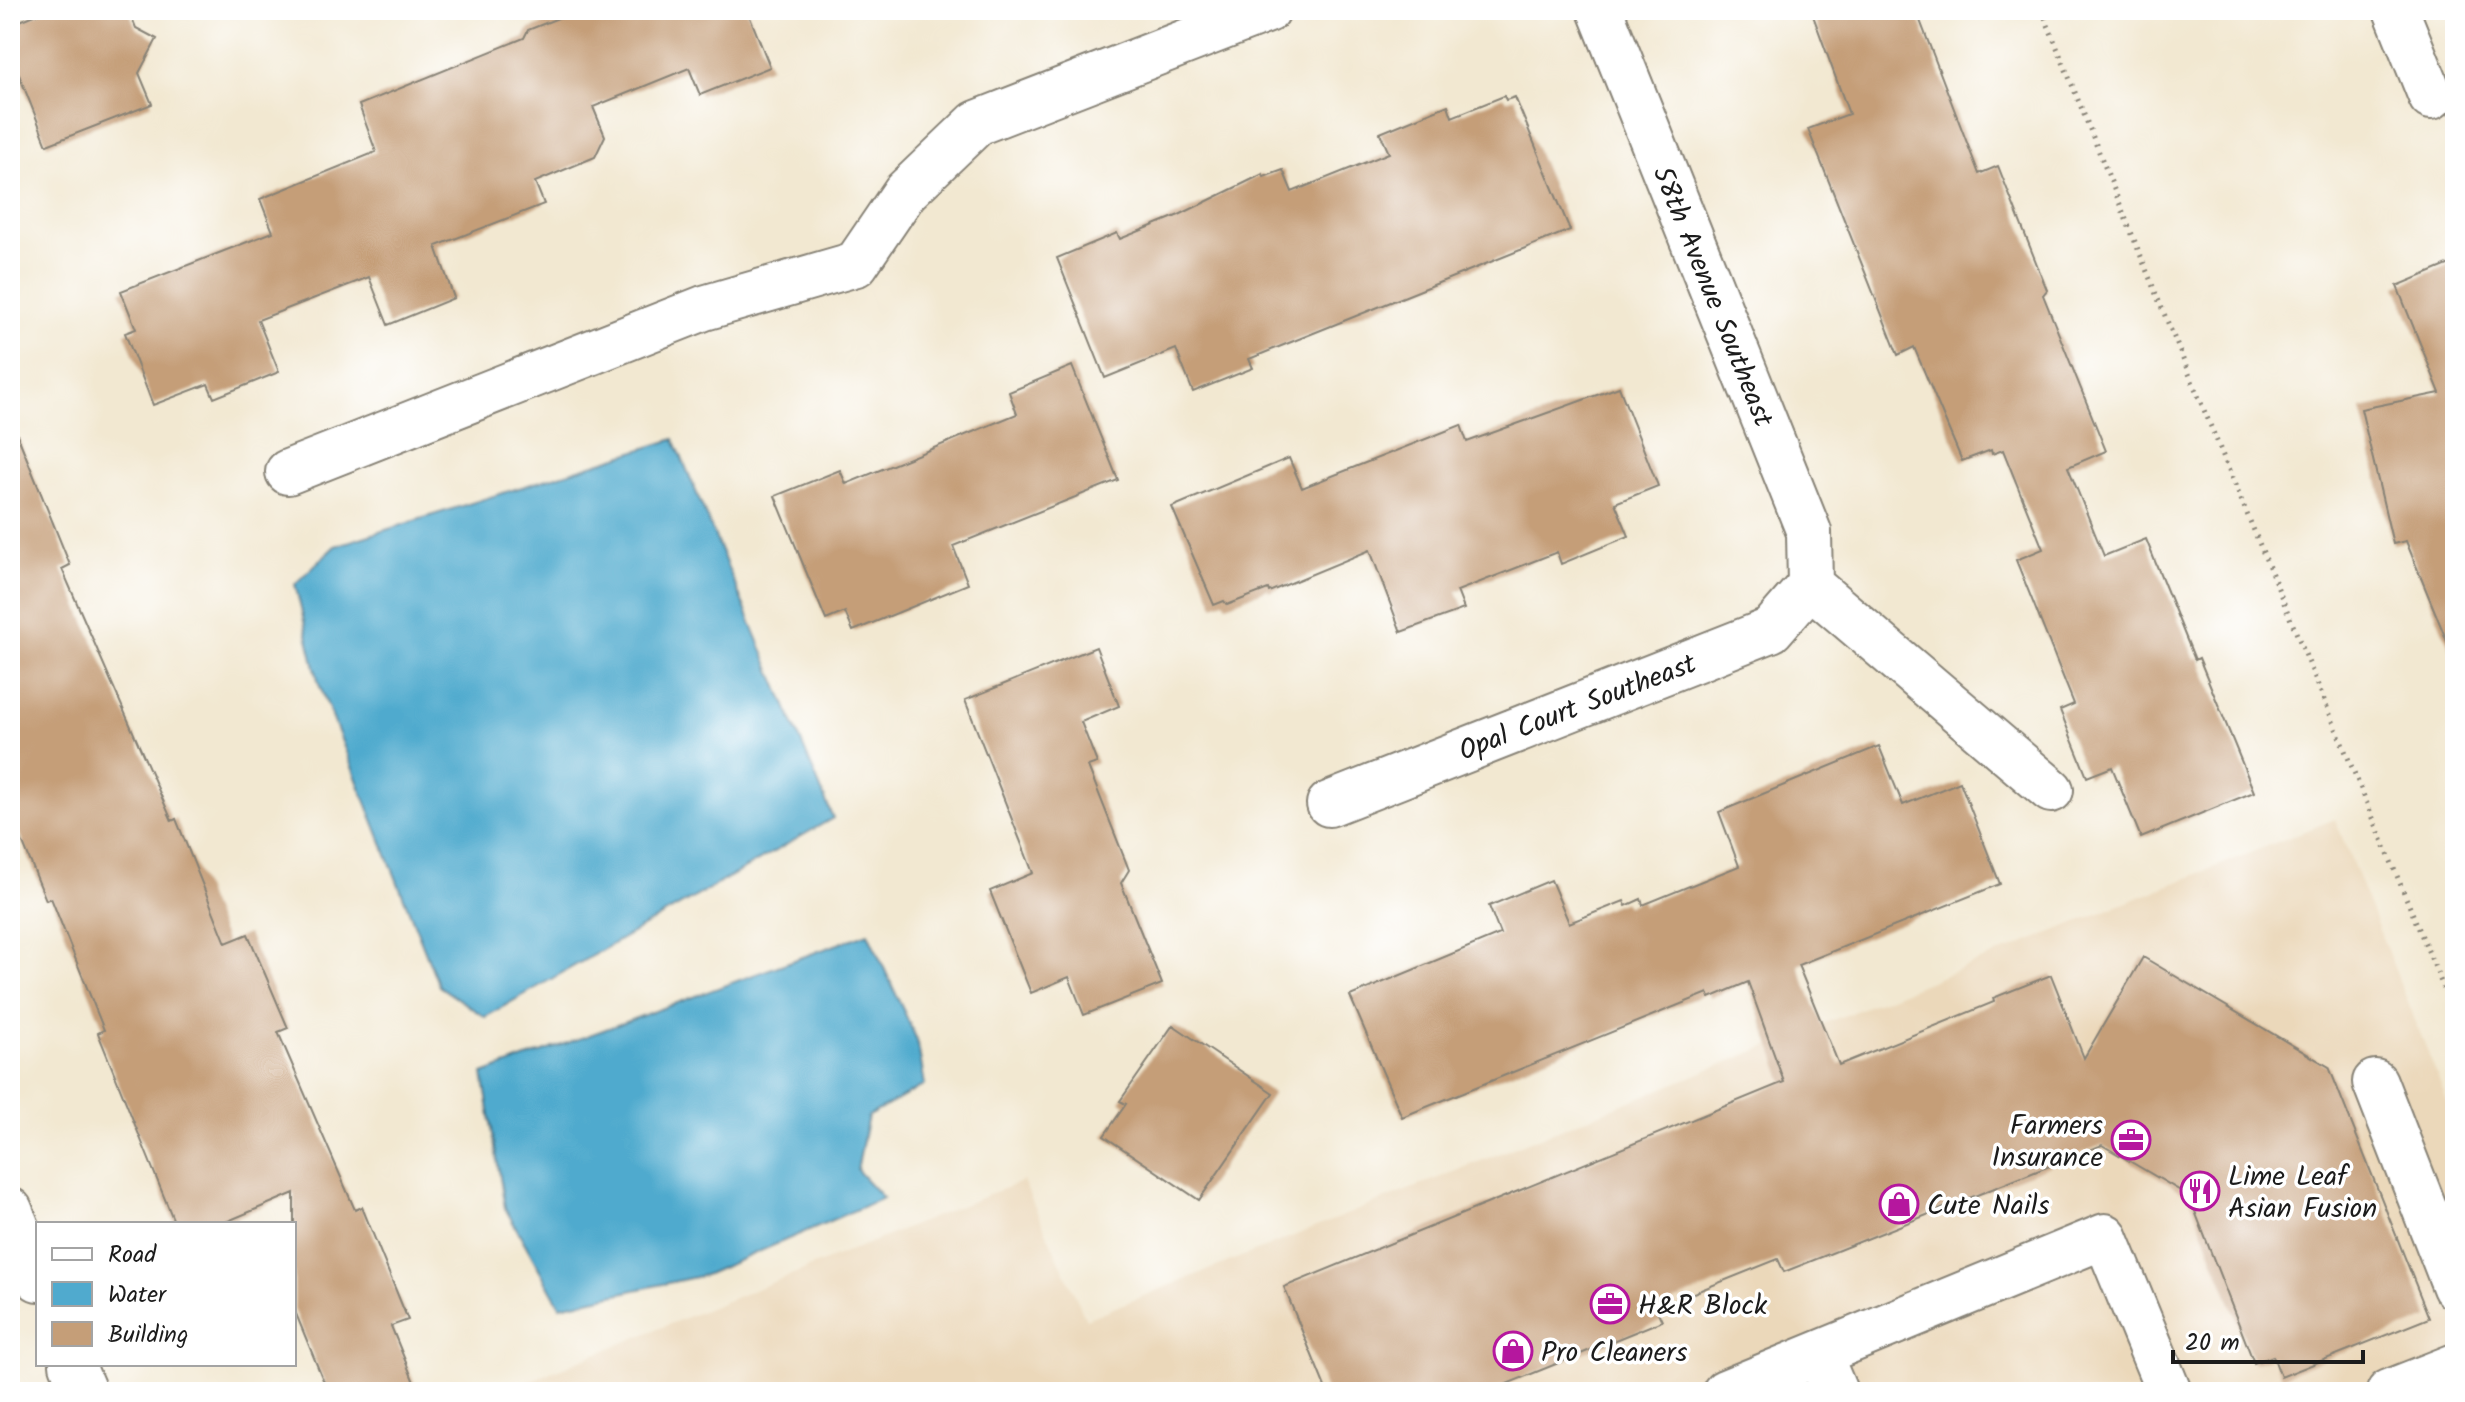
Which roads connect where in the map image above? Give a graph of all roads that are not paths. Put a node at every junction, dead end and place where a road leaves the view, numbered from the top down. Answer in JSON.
{"nodes":[{"id":1,"x":1268,"y":10,"type":"edge"},
{"id":2,"x":1600,"y":10,"type":"edge"},
{"id":3,"x":2396,"y":10,"type":"edge"},
{"id":4,"x":2431,"y":97,"type":"dead end"},
{"id":5,"x":288,"y":472,"type":"dead end"},
{"id":6,"x":1810,"y":585,"type":"junction"},
{"id":7,"x":2051,"y":790,"type":"dead end"},
{"id":8,"x":1329,"y":804,"type":"dead end"},
{"id":9,"x":2375,"y":1082,"type":"dead end"},
{"id":10,"x":10,"y":1210,"type":"edge"},
{"id":11,"x":36,"y":1274,"type":"edge"},
{"id":12,"x":2455,"y":1287,"type":"edge"},
{"id":13,"x":73,"y":1366,"type":"edge"},
{"id":14,"x":2455,"y":1366,"type":"edge"},
{"id":15,"x":1827,"y":1373,"type":"edge"},
{"id":16,"x":84,"y":1392,"type":"edge"},
{"id":17,"x":1725,"y":1392,"type":"edge"},
{"id":18,"x":2169,"y":1392,"type":"edge"},
{"id":19,"x":2389,"y":1392,"type":"edge"}],
"edges":[{"from":1,"to":5,"type":"street"},
{"from":2,"to":6,"type":"street","name":"58th Avenue Southeast"},
{"from":3,"to":4,"type":"street"},
{"from":6,"to":7,"type":"street"},
{"from":6,"to":8,"type":"street","name":"Opal Court Southeast"},
{"from":9,"to":12,"type":"street"},
{"from":10,"to":11,"type":"street"},
{"from":13,"to":16,"type":"street"},
{"from":14,"to":19,"type":"street"},
{"from":15,"to":17,"type":"street"},
{"from":15,"to":18,"type":"street"}]}
